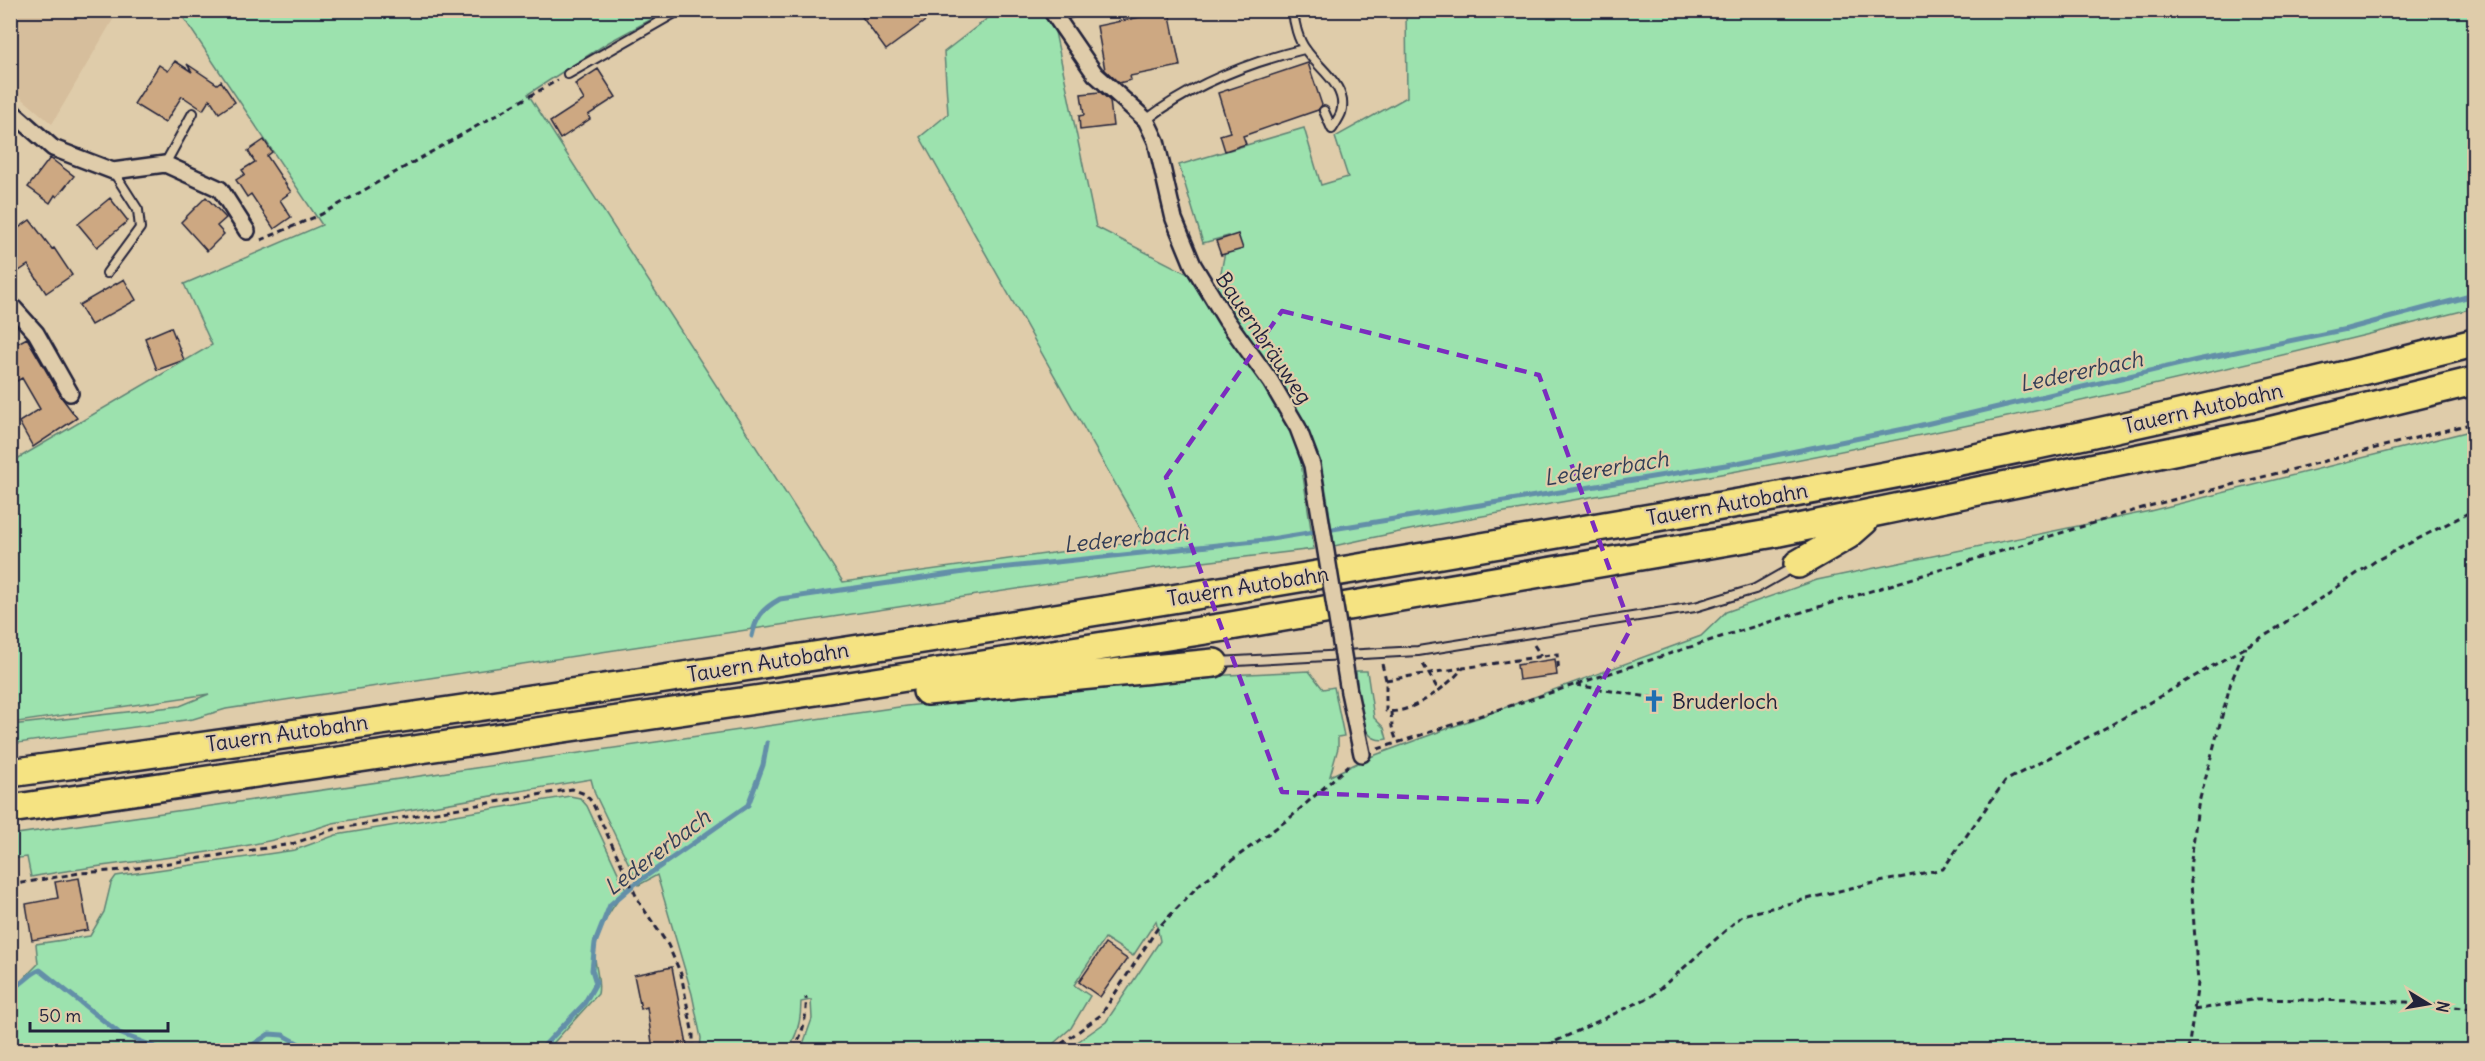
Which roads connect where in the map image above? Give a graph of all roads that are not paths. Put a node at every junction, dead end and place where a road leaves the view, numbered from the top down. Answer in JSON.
{"nodes":[{"id":1,"x":680,"y":10,"type":"edge"},
{"id":2,"x":1080,"y":10,"type":"edge"},
{"id":3,"x":1293,"y":10,"type":"edge"},
{"id":4,"x":1053,"y":14,"type":"edge"},
{"id":5,"x":1304,"y":49,"type":"junction"},
{"id":6,"x":568,"y":74,"type":"road end"},
{"id":7,"x":10,"y":110,"type":"edge"},
{"id":8,"x":1324,"y":111,"type":"dead end"},
{"id":9,"x":193,"y":113,"type":"dead end"},
{"id":10,"x":1146,"y":120,"type":"junction"},
{"id":11,"x":165,"y":164,"type":"junction"},
{"id":12,"x":113,"y":171,"type":"junction"},
{"id":13,"x":248,"y":231,"type":"road end"},
{"id":14,"x":107,"y":273,"type":"dead end"},
{"id":15,"x":10,"y":304,"type":"edge"},
{"id":16,"x":2475,"y":343,"type":"edge"},
{"id":17,"x":2475,"y":381,"type":"edge"},
{"id":18,"x":70,"y":393,"type":"dead end"},
{"id":19,"x":1872,"y":514,"type":"junction"},
{"id":20,"x":1798,"y":564,"type":"joint"},
{"id":21,"x":1214,"y":663,"type":"joint"},
{"id":22,"x":830,"y":689,"type":"junction"},
{"id":23,"x":1362,"y":754,"type":"road end"},
{"id":24,"x":15,"y":771,"type":"edge"},
{"id":25,"x":16,"y":809,"type":"edge"}],
"edges":[{"from":1,"to":6,"type":"lane"},
{"from":2,"to":4,"type":"lane","name":"Bauernbräuweg"},
{"from":3,"to":5,"type":"lane"},
{"from":4,"to":10,"type":"street","name":"Bauernbräuweg"},
{"from":5,"to":8,"type":"lane"},
{"from":5,"to":10,"type":"lane"},
{"from":7,"to":12,"type":"street"},
{"from":9,"to":11,"type":"lane"},
{"from":10,"to":23,"type":"street","name":"Bauernbräuweg","bridge":true},
{"from":11,"to":12,"type":"street"},
{"from":11,"to":13,"type":"street"},
{"from":12,"to":14,"type":"lane"},
{"from":15,"to":18,"type":"street"},
{"from":16,"to":24,"type":"highway","name":"Tauern Autobahn"},
{"from":17,"to":19,"type":"highway","name":"Tauern Autobahn"},
{"from":19,"to":20,"type":"highway"},
{"from":19,"to":22,"type":"highway","name":"Tauern Autobahn"},
{"from":20,"to":21,"type":"lane"},
{"from":21,"to":22,"type":"highway"},
{"from":22,"to":25,"type":"highway","name":"Tauern Autobahn"}]}
